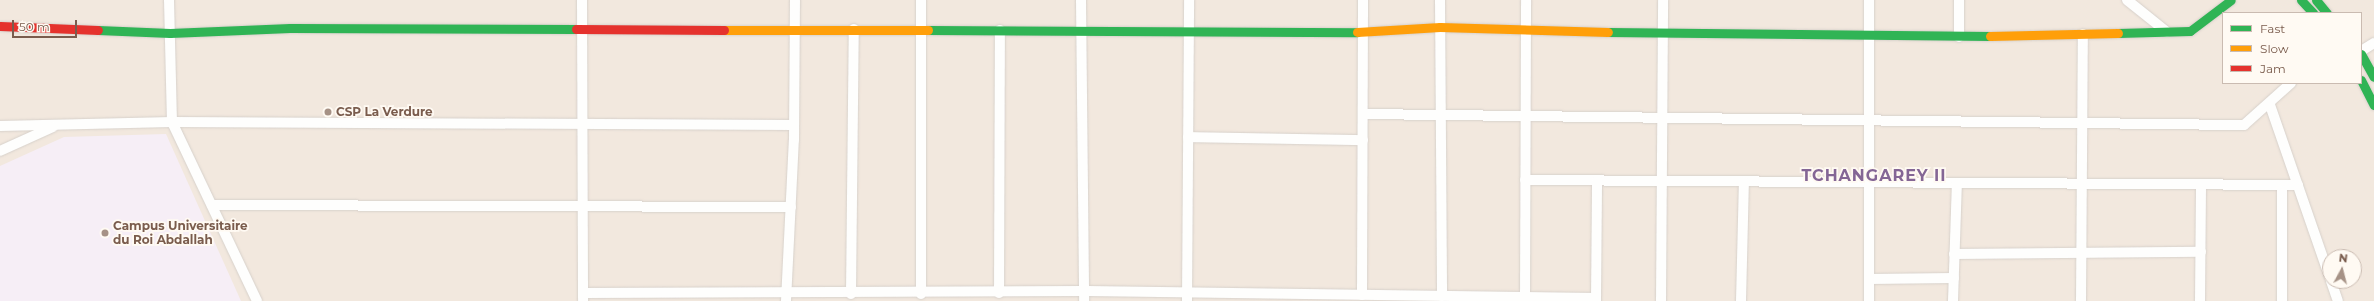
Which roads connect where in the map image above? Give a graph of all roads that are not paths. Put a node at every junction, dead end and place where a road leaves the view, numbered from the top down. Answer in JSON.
{"nodes":[{"id":1,"x":169,"y":0,"type":"edge"},
{"id":2,"x":582,"y":0,"type":"edge"},
{"id":3,"x":795,"y":0,"type":"edge"},
{"id":4,"x":922,"y":0,"type":"edge"},
{"id":5,"x":1081,"y":0,"type":"edge"},
{"id":6,"x":1189,"y":0,"type":"edge"},
{"id":7,"x":1363,"y":0,"type":"edge"},
{"id":8,"x":1440,"y":0,"type":"edge"},
{"id":9,"x":1526,"y":0,"type":"edge"},
{"id":10,"x":1663,"y":0,"type":"edge"},
{"id":11,"x":1869,"y":0,"type":"edge"},
{"id":12,"x":1959,"y":0,"type":"edge"},
{"id":13,"x":2127,"y":0,"type":"edge"},
{"id":14,"x":2231,"y":0,"type":"edge"},
{"id":15,"x":2301,"y":0,"type":"edge"},
{"id":16,"x":2316,"y":0,"type":"edge"},
{"id":17,"x":2312,"y":12,"type":"edge"},
{"id":18,"x":2326,"y":12,"type":"edge"},
{"id":19,"x":0,"y":26,"type":"edge"},
{"id":20,"x":1440,"y":27,"type":"junction"},
{"id":21,"x":795,"y":28,"type":"junction"},
{"id":22,"x":854,"y":29,"type":"junction"},
{"id":23,"x":922,"y":29,"type":"junction"},
{"id":24,"x":1000,"y":30,"type":"junction"},
{"id":25,"x":1082,"y":30,"type":"junction"},
{"id":26,"x":583,"y":31,"type":"junction"},
{"id":27,"x":1526,"y":31,"type":"junction"},
{"id":28,"x":170,"y":32,"type":"junction"},
{"id":29,"x":1188,"y":32,"type":"junction"},
{"id":30,"x":1363,"y":32,"type":"junction"},
{"id":31,"x":2167,"y":32,"type":"junction"},
{"id":32,"x":1663,"y":34,"type":"junction"},
{"id":33,"x":2083,"y":34,"type":"junction"},
{"id":34,"x":1869,"y":37,"type":"junction"},
{"id":35,"x":1959,"y":37,"type":"junction"},
{"id":36,"x":2374,"y":43,"type":"edge"},
{"id":37,"x":2362,"y":50,"type":"edge"},
{"id":38,"x":2362,"y":56,"type":"edge"},
{"id":39,"x":2374,"y":77,"type":"edge"},
{"id":40,"x":2362,"y":82,"type":"edge"},
{"id":41,"x":2290,"y":84,"type":"edge"},
{"id":42,"x":2270,"y":105,"type":"junction"},
{"id":43,"x":2374,"y":105,"type":"edge"},
{"id":44,"x":1363,"y":114,"type":"junction"},
{"id":45,"x":1440,"y":116,"type":"junction"},
{"id":46,"x":1526,"y":118,"type":"junction"},
{"id":47,"x":1663,"y":119,"type":"junction"},
{"id":48,"x":1869,"y":121,"type":"junction"},
{"id":49,"x":172,"y":122,"type":"junction"},
{"id":50,"x":584,"y":124,"type":"junction"},
{"id":51,"x":57,"y":125,"type":"junction"},
{"id":52,"x":2082,"y":125,"type":"junction"},
{"id":53,"x":0,"y":126,"type":"edge"},
{"id":54,"x":794,"y":126,"type":"junction"},
{"id":55,"x":1188,"y":137,"type":"junction"},
{"id":56,"x":1363,"y":140,"type":"junction"},
{"id":57,"x":0,"y":151,"type":"edge"},
{"id":58,"x":1525,"y":180,"type":"junction"},
{"id":59,"x":1597,"y":181,"type":"junction"},
{"id":60,"x":1662,"y":182,"type":"junction"},
{"id":61,"x":1744,"y":182,"type":"junction"},
{"id":62,"x":1869,"y":182,"type":"junction"},
{"id":63,"x":1957,"y":183,"type":"junction"},
{"id":64,"x":2082,"y":183,"type":"junction"},
{"id":65,"x":2298,"y":185,"type":"junction"},
{"id":66,"x":2201,"y":186,"type":"junction"},
{"id":67,"x":2282,"y":186,"type":"junction"},
{"id":68,"x":212,"y":205,"type":"junction"},
{"id":69,"x":583,"y":207,"type":"junction"},
{"id":70,"x":790,"y":207,"type":"junction"},
{"id":71,"x":2201,"y":252,"type":"junction"},
{"id":72,"x":2081,"y":253,"type":"junction"},
{"id":73,"x":1954,"y":254,"type":"junction"},
{"id":74,"x":2322,"y":255,"type":"edge"},
{"id":75,"x":1954,"y":278,"type":"junction"},
{"id":76,"x":1869,"y":279,"type":"junction"},
{"id":77,"x":2334,"y":289,"type":"edge"},
{"id":78,"x":999,"y":293,"type":"junction"},
{"id":79,"x":851,"y":294,"type":"junction"},
{"id":80,"x":921,"y":294,"type":"junction"},
{"id":81,"x":1362,"y":295,"type":"junction"},
{"id":82,"x":1085,"y":296,"type":"edge"},
{"id":83,"x":1187,"y":296,"type":"edge"},
{"id":84,"x":1442,"y":296,"type":"junction"},
{"id":85,"x":583,"y":297,"type":"edge"},
{"id":86,"x":940,"y":297,"type":"edge"},
{"id":87,"x":786,"y":298,"type":"edge"},
{"id":88,"x":1525,"y":299,"type":"edge"},
{"id":89,"x":1596,"y":300,"type":"edge"},
{"id":90,"x":257,"y":301,"type":"edge"},
{"id":91,"x":1661,"y":301,"type":"edge"},
{"id":92,"x":1741,"y":301,"type":"edge"},
{"id":93,"x":1869,"y":301,"type":"edge"},
{"id":94,"x":1954,"y":301,"type":"edge"},
{"id":95,"x":2081,"y":301,"type":"edge"},
{"id":96,"x":2200,"y":301,"type":"edge"},
{"id":97,"x":2282,"y":301,"type":"edge"},
{"id":98,"x":2338,"y":301,"type":"edge"}],
"edges":[{"from":1,"to":28,"type":"street"},
{"from":2,"to":26,"type":"street"},
{"from":3,"to":21,"type":"street"},
{"from":4,"to":23,"type":"street"},
{"from":5,"to":25,"type":"street"},
{"from":6,"to":29,"type":"street"},
{"from":7,"to":30,"type":"street"},
{"from":8,"to":20,"type":"street"},
{"from":9,"to":27,"type":"street"},
{"from":10,"to":32,"type":"street"},
{"from":11,"to":34,"type":"street"},
{"from":12,"to":35,"type":"street"},
{"from":13,"to":31,"type":"street"},
{"from":14,"to":31,"type":"street"},
{"from":15,"to":17,"type":"street"},
{"from":16,"to":18,"type":"street"},
{"from":19,"to":28,"type":"street"},
{"from":20,"to":27,"type":"street"},
{"from":20,"to":30,"type":"street"},
{"from":20,"to":45,"type":"street"},
{"from":21,"to":22,"type":"street"},
{"from":21,"to":26,"type":"street"},
{"from":21,"to":54,"type":"street"},
{"from":22,"to":23,"type":"street"},
{"from":22,"to":79,"type":"street"},
{"from":23,"to":24,"type":"street"},
{"from":23,"to":80,"type":"street"},
{"from":24,"to":25,"type":"street"},
{"from":24,"to":78,"type":"street"},
{"from":25,"to":29,"type":"street"},
{"from":25,"to":82,"type":"street"},
{"from":26,"to":28,"type":"street"},
{"from":26,"to":50,"type":"street"},
{"from":27,"to":32,"type":"street"},
{"from":27,"to":46,"type":"street"},
{"from":28,"to":49,"type":"street"},
{"from":29,"to":30,"type":"street"},
{"from":29,"to":55,"type":"street"},
{"from":30,"to":44,"type":"street"},
{"from":31,"to":33,"type":"street"},
{"from":32,"to":34,"type":"street"},
{"from":32,"to":47,"type":"street"},
{"from":33,"to":35,"type":"street"},
{"from":33,"to":52,"type":"street"},
{"from":34,"to":35,"type":"street"},
{"from":34,"to":48,"type":"street"},
{"from":36,"to":37,"type":"street"},
{"from":38,"to":39,"type":"street"},
{"from":40,"to":43,"type":"street"},
{"from":41,"to":42,"type":"street"},
{"from":42,"to":52,"type":"street"},
{"from":42,"to":65,"type":"street"},
{"from":44,"to":45,"type":"street"},
{"from":44,"to":56,"type":"street"},
{"from":45,"to":46,"type":"street"},
{"from":45,"to":84,"type":"street"},
{"from":46,"to":47,"type":"street"},
{"from":46,"to":58,"type":"street"},
{"from":47,"to":48,"type":"street"},
{"from":47,"to":60,"type":"street"},
{"from":48,"to":52,"type":"street"},
{"from":48,"to":62,"type":"street"},
{"from":49,"to":50,"type":"street"},
{"from":49,"to":51,"type":"street"},
{"from":49,"to":68,"type":"street"},
{"from":50,"to":54,"type":"street"},
{"from":50,"to":69,"type":"street"},
{"from":51,"to":53,"type":"street"},
{"from":51,"to":57,"type":"street"},
{"from":52,"to":64,"type":"street"},
{"from":54,"to":70,"type":"street"},
{"from":55,"to":56,"type":"street"},
{"from":55,"to":83,"type":"street"},
{"from":56,"to":81,"type":"street"},
{"from":58,"to":59,"type":"street"},
{"from":58,"to":88,"type":"street"},
{"from":59,"to":60,"type":"street"},
{"from":59,"to":89,"type":"street"},
{"from":60,"to":61,"type":"street"},
{"from":60,"to":91,"type":"street"},
{"from":61,"to":62,"type":"street"},
{"from":61,"to":92,"type":"street"},
{"from":62,"to":63,"type":"street"},
{"from":62,"to":76,"type":"street"},
{"from":63,"to":64,"type":"street"},
{"from":63,"to":73,"type":"street"},
{"from":64,"to":66,"type":"street"},
{"from":64,"to":72,"type":"street"},
{"from":65,"to":67,"type":"street"},
{"from":65,"to":74,"type":"street"},
{"from":66,"to":67,"type":"street"},
{"from":66,"to":71,"type":"street"},
{"from":67,"to":97,"type":"street"},
{"from":68,"to":69,"type":"street"},
{"from":68,"to":90,"type":"street"},
{"from":69,"to":70,"type":"street"},
{"from":69,"to":85,"type":"street"},
{"from":70,"to":87,"type":"street"},
{"from":71,"to":72,"type":"street"},
{"from":71,"to":96,"type":"street"},
{"from":72,"to":73,"type":"street"},
{"from":72,"to":95,"type":"street"},
{"from":73,"to":75,"type":"street"},
{"from":75,"to":76,"type":"street"},
{"from":75,"to":94,"type":"street"},
{"from":76,"to":93,"type":"street"},
{"from":77,"to":98,"type":"street"},
{"from":78,"to":82,"type":"street"},
{"from":78,"to":86,"type":"street"},
{"from":79,"to":80,"type":"street"},
{"from":79,"to":87,"type":"street"},
{"from":80,"to":86,"type":"street"},
{"from":81,"to":83,"type":"street"},
{"from":81,"to":84,"type":"street"},
{"from":82,"to":83,"type":"street"},
{"from":84,"to":88,"type":"street"},
{"from":85,"to":87,"type":"street"},
{"from":88,"to":89,"type":"street"}]}
